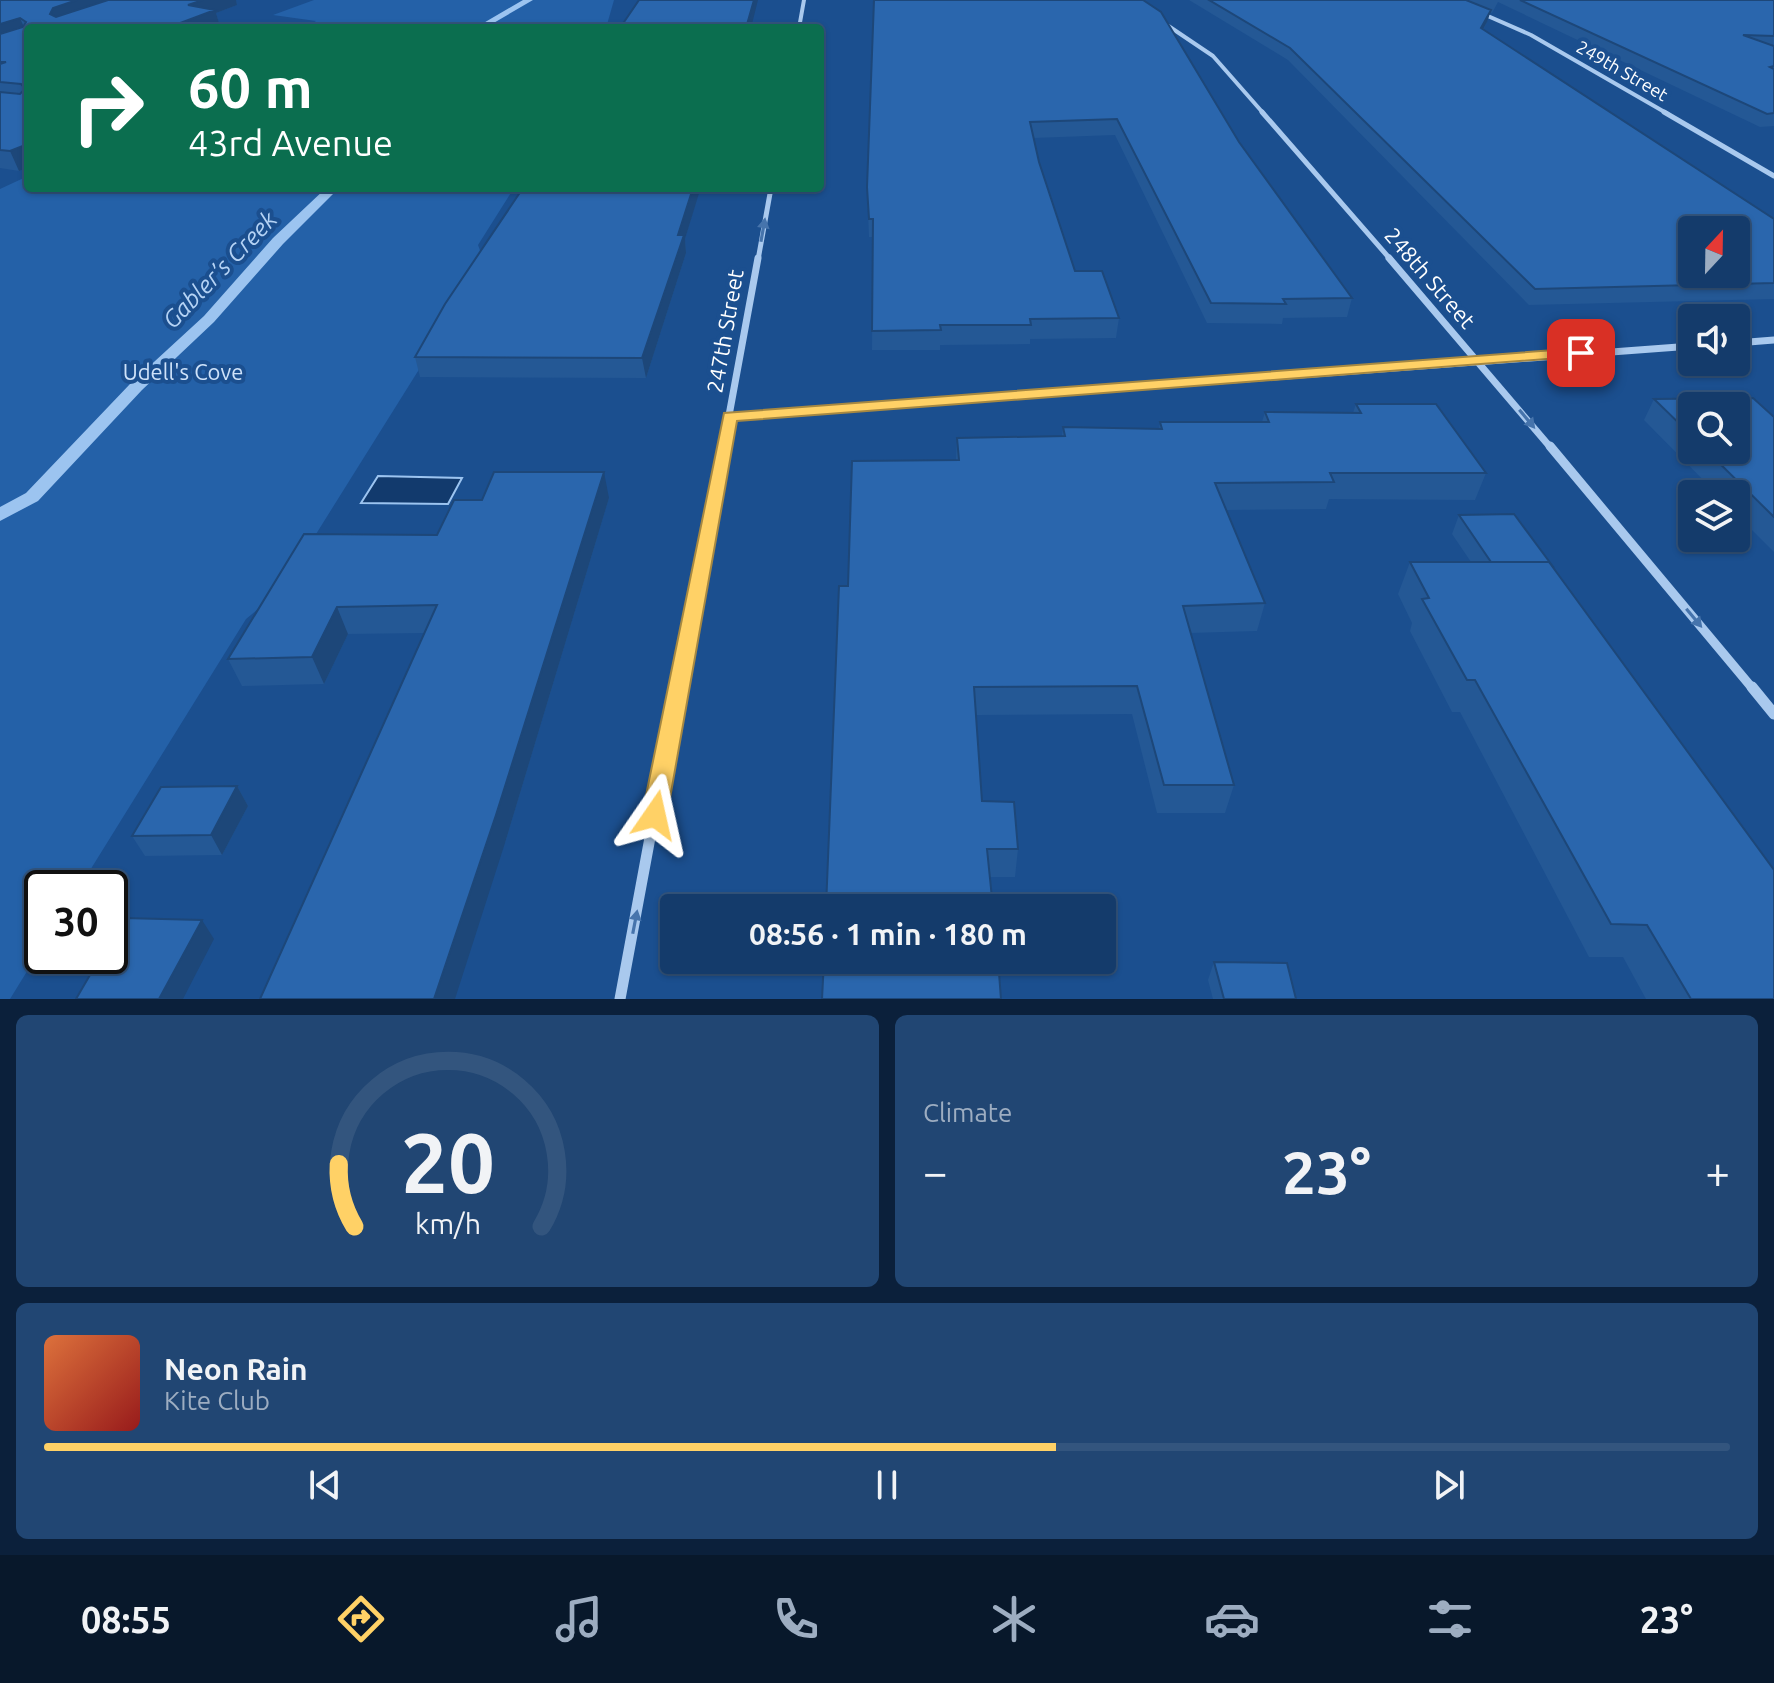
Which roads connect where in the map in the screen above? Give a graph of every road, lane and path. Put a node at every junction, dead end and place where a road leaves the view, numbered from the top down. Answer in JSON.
{"nodes":[{"id":1,"x":804,"y":0,"type":"edge"},
{"id":2,"x":1477,"y":12,"type":"edge"},
{"id":3,"x":1154,"y":16,"type":"edge"},
{"id":4,"x":800,"y":24,"type":"edge"},
{"id":5,"x":1774,"y":176,"type":"edge"},
{"id":6,"x":770,"y":192,"type":"edge"},
{"id":7,"x":1774,"y":340,"type":"edge"},
{"id":8,"x":1750,"y":342,"type":"edge"},
{"id":9,"x":1678,"y":347,"type":"edge"},
{"id":10,"x":1477,"y":359,"type":"junction"},
{"id":11,"x":730,"y":417,"type":"junction"},
{"id":12,"x":1774,"y":714,"type":"edge"},
{"id":13,"x":620,"y":999,"type":"edge"}],
"edges":[{"from":1,"to":4,"type":"street"},
{"from":2,"to":5,"type":"street","name":"249th Street"},
{"from":3,"to":10,"type":"street","name":"248th Street"},
{"from":11,"to":6,"type":"street","name":"247th Street","one_way":true},
{"from":7,"to":8,"type":"street"},
{"from":9,"to":10,"type":"street"},
{"from":10,"to":11,"type":"street"},
{"from":10,"to":12,"type":"street","name":"248th Street","one_way":true},
{"from":13,"to":11,"type":"street","name":"247th Street","one_way":true}]}
